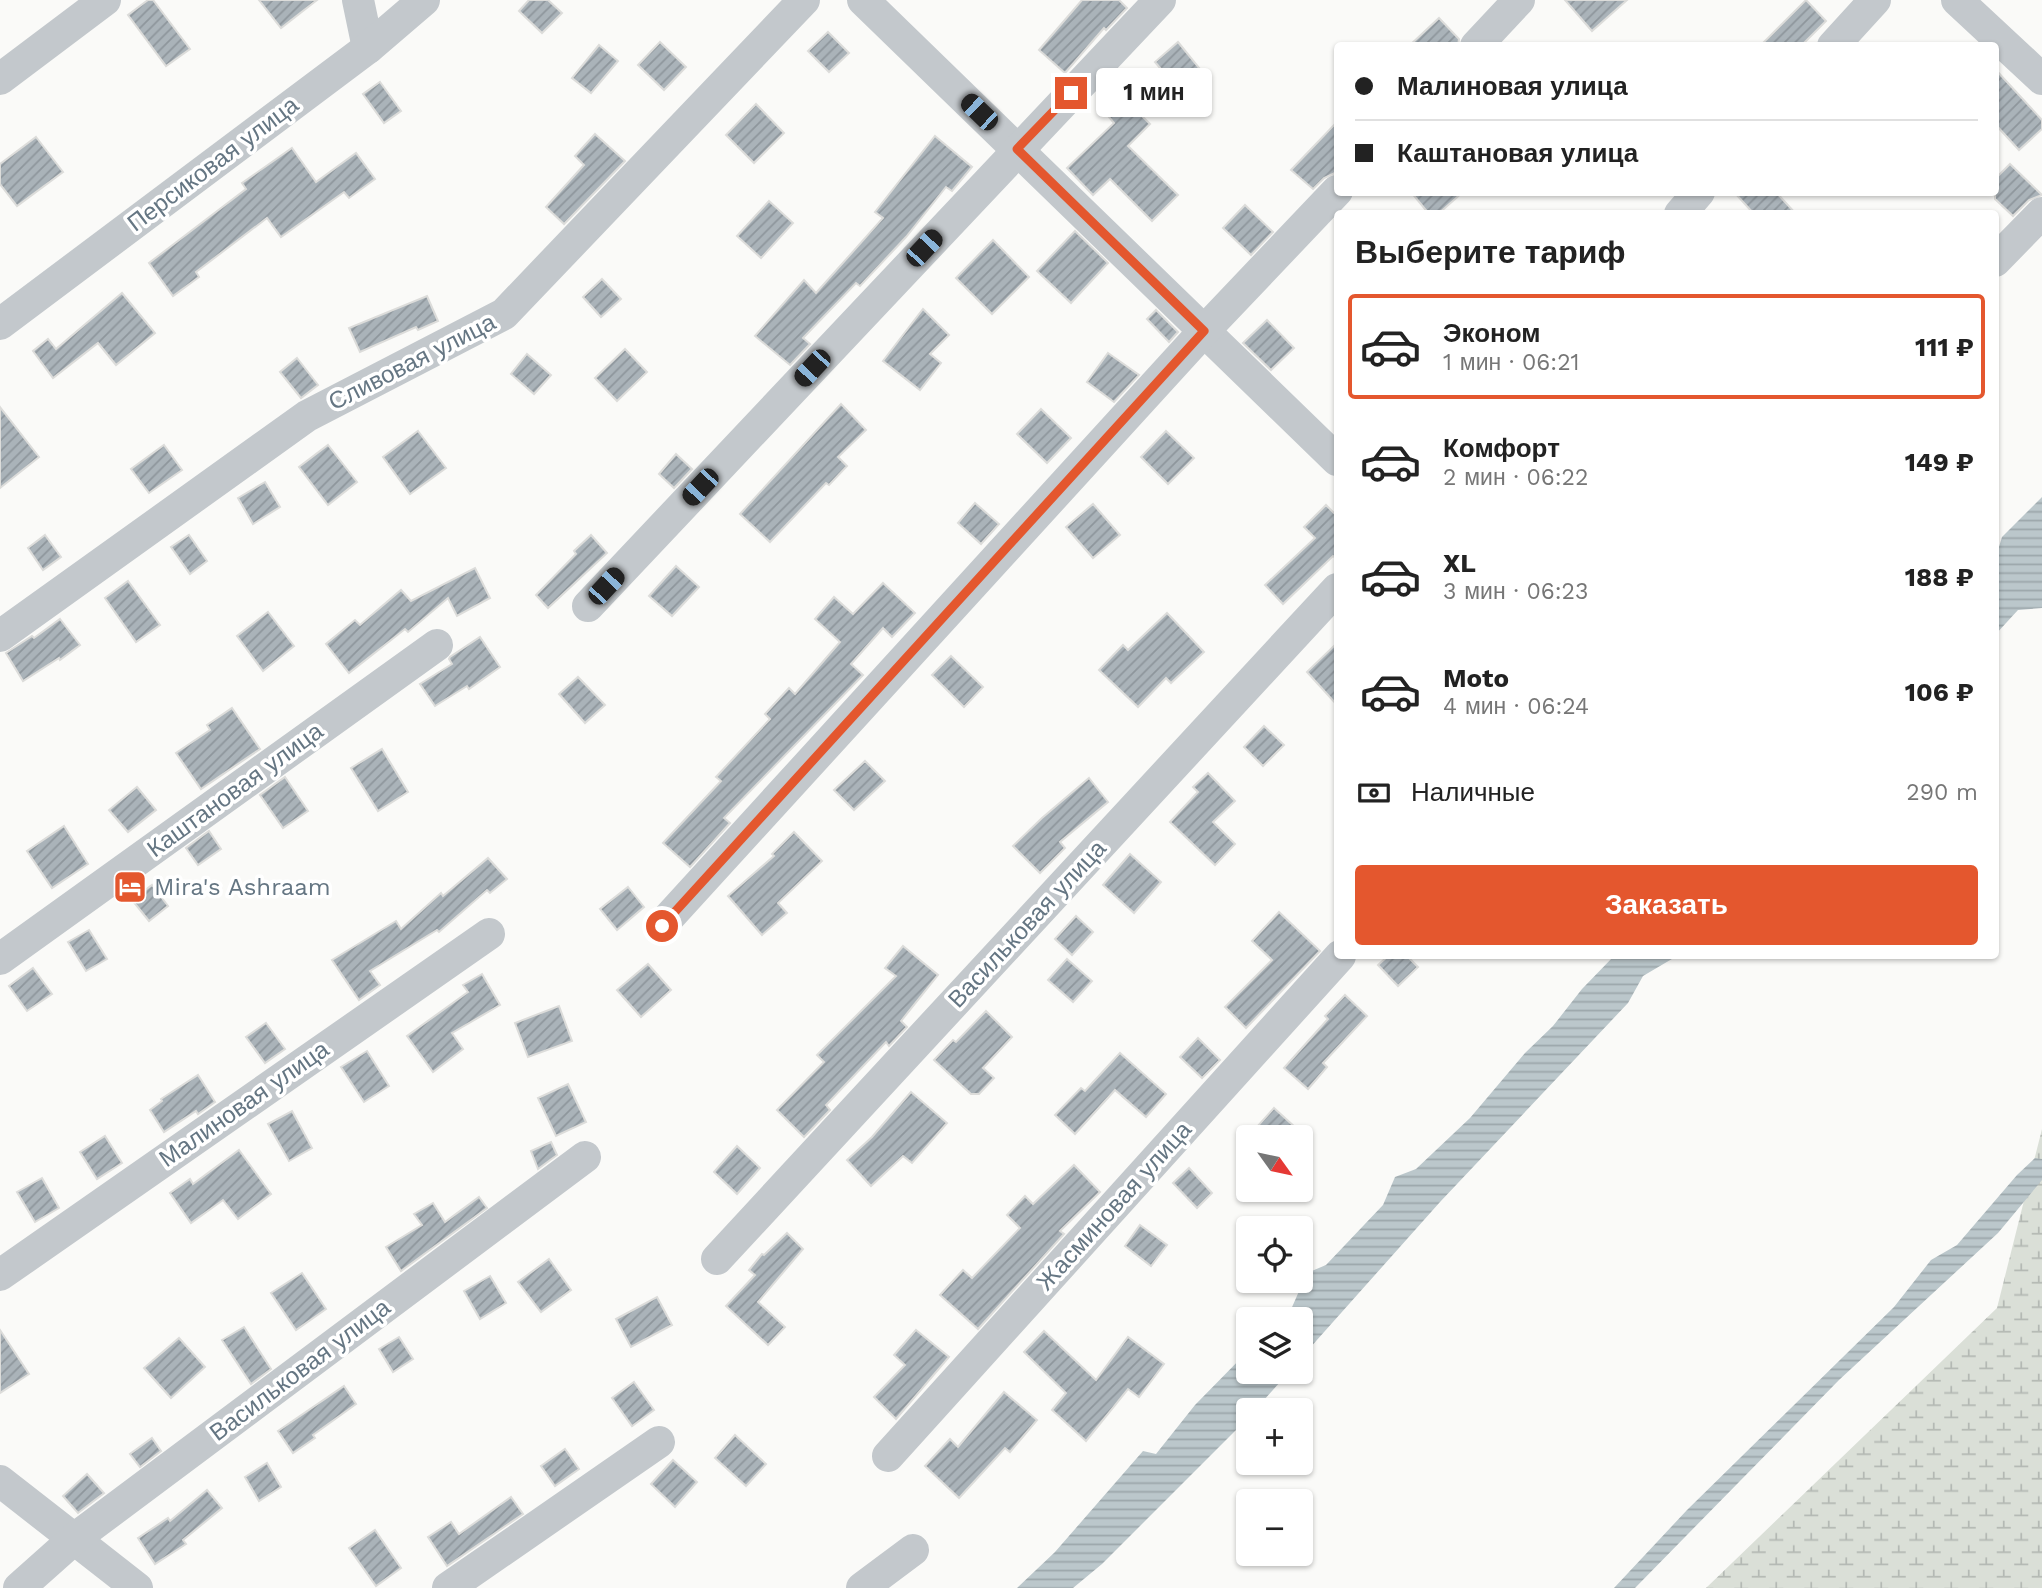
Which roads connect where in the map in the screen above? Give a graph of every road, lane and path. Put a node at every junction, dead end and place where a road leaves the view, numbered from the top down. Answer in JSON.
{"nodes":[{"id":1,"x":105,"y":0,"type":"edge"},
{"id":2,"x":358,"y":0,"type":"edge"},
{"id":3,"x":425,"y":0,"type":"edge"},
{"id":4,"x":804,"y":0,"type":"edge"},
{"id":5,"x":863,"y":0,"type":"edge"},
{"id":6,"x":1160,"y":0,"type":"edge"},
{"id":7,"x":1519,"y":0,"type":"edge"},
{"id":8,"x":1875,"y":0,"type":"edge"},
{"id":9,"x":1957,"y":0,"type":"edge"},
{"id":10,"x":1480,"y":42,"type":"edge"},
{"id":11,"x":1837,"y":42,"type":"edge"},
{"id":12,"x":368,"y":48,"type":"junction"},
{"id":13,"x":0,"y":79,"type":"edge"},
{"id":14,"x":2042,"y":79,"type":"edge"},
{"id":15,"x":1017,"y":149,"type":"junction"},
{"id":16,"x":1334,"y":194,"type":"edge"},
{"id":17,"x":1696,"y":196,"type":"edge"},
{"id":18,"x":1683,"y":210,"type":"edge"},
{"id":19,"x":2042,"y":213,"type":"edge"},
{"id":20,"x":1999,"y":257,"type":"edge"},
{"id":21,"x":0,"y":324,"type":"edge"},
{"id":22,"x":1204,"y":331,"type":"junction"},
{"id":23,"x":1334,"y":457,"type":"edge"},
{"id":24,"x":1334,"y":592,"type":"edge"},
{"id":25,"x":588,"y":606,"type":"dead end"},
{"id":26,"x":0,"y":636,"type":"edge"},
{"id":27,"x":437,"y":645,"type":"dead end"},
{"id":28,"x":662,"y":926,"type":"dead end"},
{"id":29,"x":489,"y":934,"type":"dead end"},
{"id":30,"x":0,"y":959,"type":"edge"},
{"id":31,"x":1337,"y":959,"type":"edge"},
{"id":32,"x":585,"y":1157,"type":"dead end"},
{"id":33,"x":717,"y":1259,"type":"dead end"},
{"id":34,"x":0,"y":1275,"type":"edge"},
{"id":35,"x":659,"y":1442,"type":"dead end"},
{"id":36,"x":888,"y":1456,"type":"dead end"},
{"id":37,"x":0,"y":1481,"type":"edge"},
{"id":38,"x":74,"y":1539,"type":"junction"},
{"id":39,"x":912,"y":1550,"type":"dead end"},
{"id":40,"x":19,"y":1588,"type":"edge"},
{"id":41,"x":137,"y":1588,"type":"edge"},
{"id":42,"x":448,"y":1588,"type":"edge"},
{"id":43,"x":862,"y":1588,"type":"edge"}],
"edges":[{"from":1,"to":13,"type":"street"},
{"from":2,"to":12,"type":"street"},
{"from":3,"to":12,"type":"street","name":"Персиковая улица"},
{"from":4,"to":26,"type":"street","name":"Сливовая улица"},
{"from":5,"to":15,"type":"street"},
{"from":6,"to":15,"type":"street"},
{"from":7,"to":10,"type":"street"},
{"from":8,"to":11,"type":"street"},
{"from":9,"to":14,"type":"street"},
{"from":12,"to":21,"type":"street","name":"Персиковая улица"},
{"from":15,"to":22,"type":"street"},
{"from":15,"to":25,"type":"street"},
{"from":16,"to":22,"type":"street"},
{"from":17,"to":18,"type":"street"},
{"from":19,"to":20,"type":"street"},
{"from":22,"to":23,"type":"street"},
{"from":22,"to":28,"type":"street"},
{"from":24,"to":33,"type":"street","name":"Васильковая улица"},
{"from":27,"to":30,"type":"street","name":"Каштановая улица"},
{"from":29,"to":34,"type":"street","name":"Малиновая улица"},
{"from":31,"to":36,"type":"street","name":"Жасминовая улица"},
{"from":32,"to":38,"type":"street","name":"Васильковая улица"},
{"from":35,"to":42,"type":"street"},
{"from":37,"to":38,"type":"street"},
{"from":38,"to":40,"type":"street","name":"Васильковая улица"},
{"from":38,"to":41,"type":"street"},
{"from":39,"to":43,"type":"street"}]}
